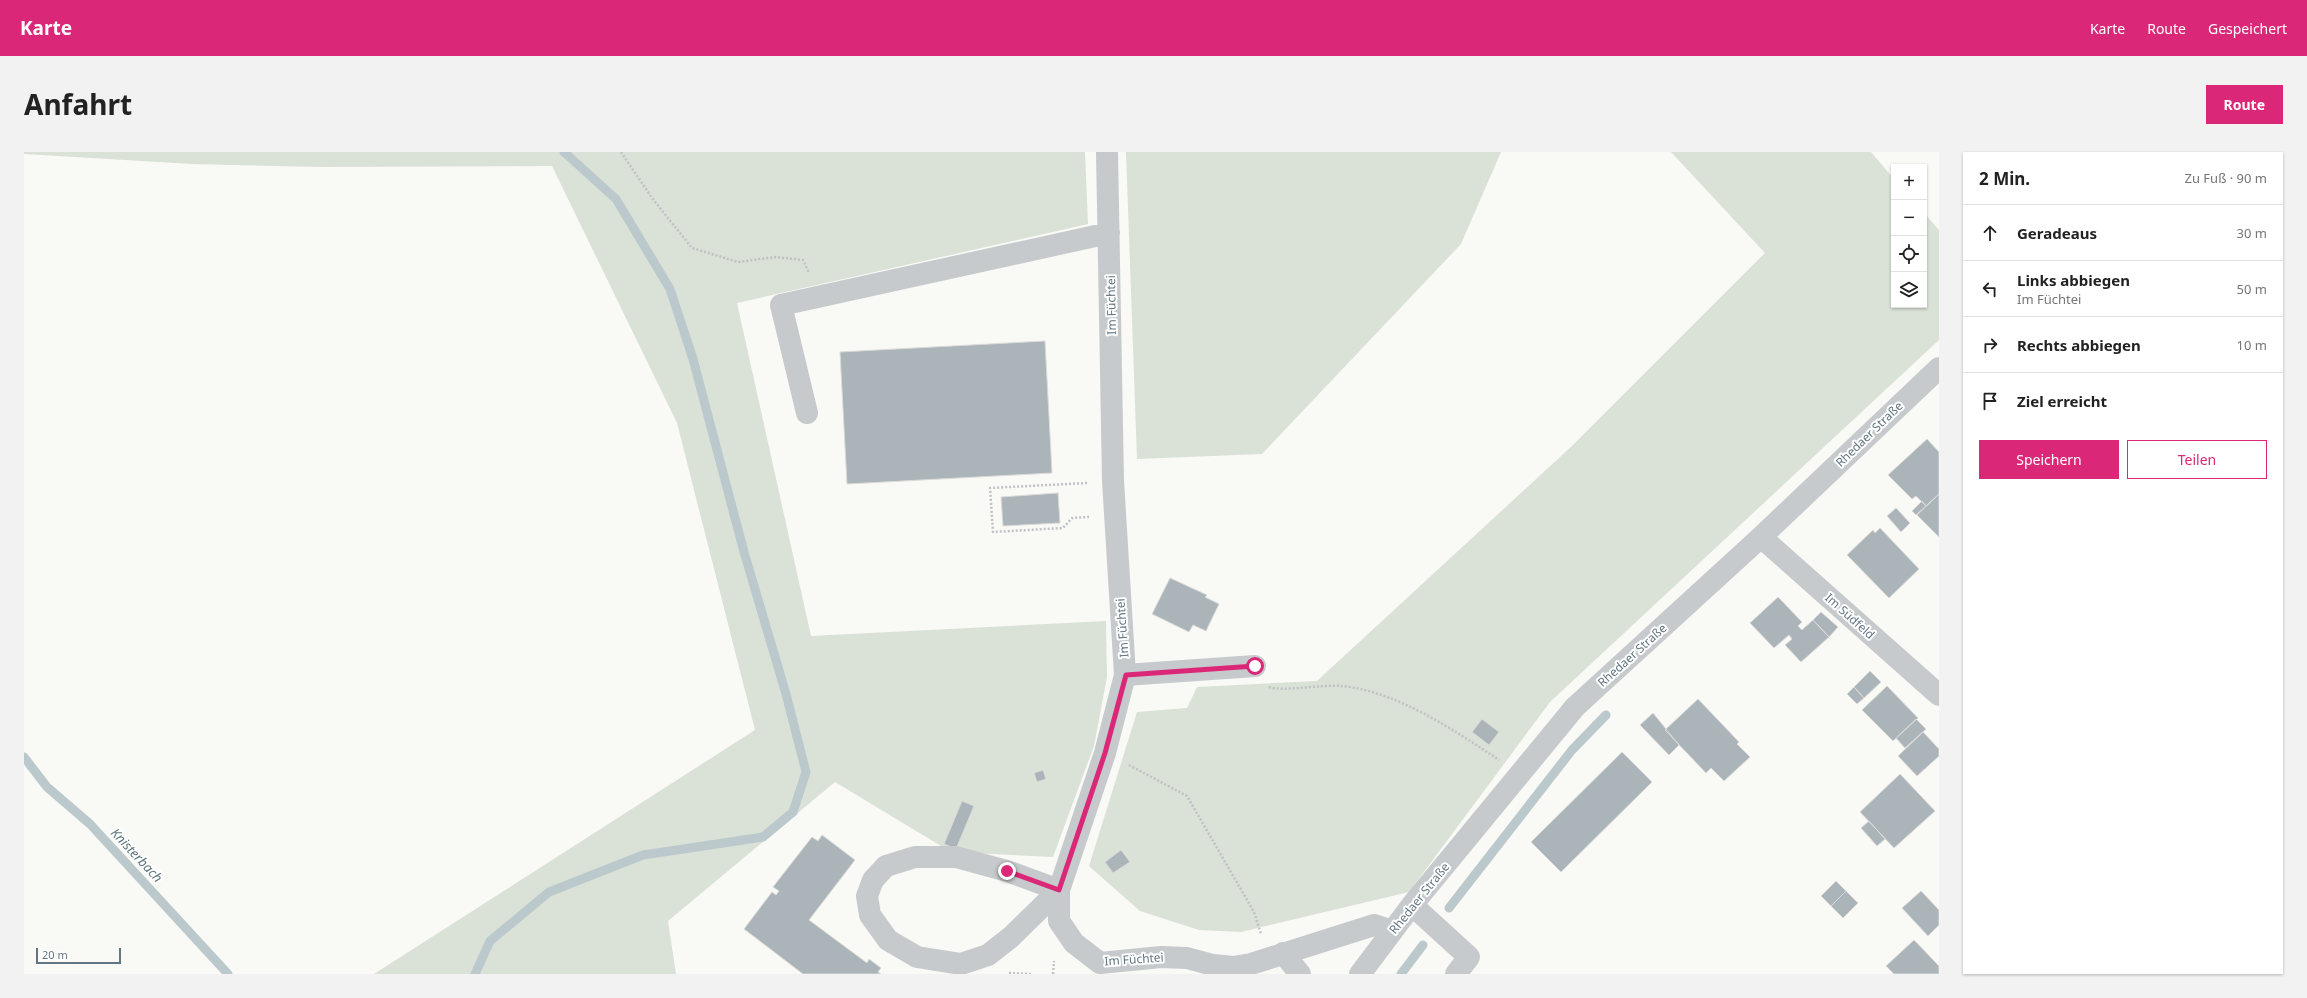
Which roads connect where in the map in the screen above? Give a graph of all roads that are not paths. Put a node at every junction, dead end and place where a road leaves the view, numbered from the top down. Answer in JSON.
{"nodes":[{"id":1,"x":1106,"y":152,"type":"edge"},
{"id":2,"x":1109,"y":233,"type":"junction"},
{"id":3,"x":1939,"y":368,"type":"edge"},
{"id":4,"x":807,"y":413,"type":"dead end"},
{"id":5,"x":1761,"y":537,"type":"junction"},
{"id":6,"x":1255,"y":666,"type":"road end"},
{"id":7,"x":1126,"y":675,"type":"junction"},
{"id":8,"x":1939,"y":695,"type":"edge"},
{"id":9,"x":1059,"y":890,"type":"junction"},
{"id":10,"x":1412,"y":905,"type":"junction"},
{"id":11,"x":1392,"y":931,"type":"junction"},
{"id":12,"x":1275,"y":955,"type":"junction"},
{"id":13,"x":1300,"y":974,"type":"edge"},
{"id":14,"x":1360,"y":974,"type":"edge"},
{"id":15,"x":1456,"y":974,"type":"edge"}],
"edges":[{"from":1,"to":2,"type":"street","name":"Im Füchtei"},
{"from":2,"to":4,"type":"street"},
{"from":2,"to":7,"type":"street","name":"Im Füchtei"},
{"from":3,"to":5,"type":"street","name":"Rhedaer Straße"},
{"from":5,"to":8,"type":"street","name":"Im Südfeld"},
{"from":5,"to":10,"type":"street","name":"Rhedaer Straße"},
{"from":6,"to":7,"type":"street"},
{"from":7,"to":9,"type":"street","name":"Im Füchtei"},
{"from":9,"to":9,"type":"street"},
{"from":9,"to":12,"type":"street","name":"Im Füchtei"},
{"from":10,"to":11,"type":"street","name":"Rhedaer Straße"},
{"from":10,"to":15,"type":"street"},
{"from":11,"to":12,"type":"street","name":"Im Füchtei"},
{"from":11,"to":14,"type":"street","name":"Rhedaer Straße"},
{"from":12,"to":13,"type":"street"}]}
